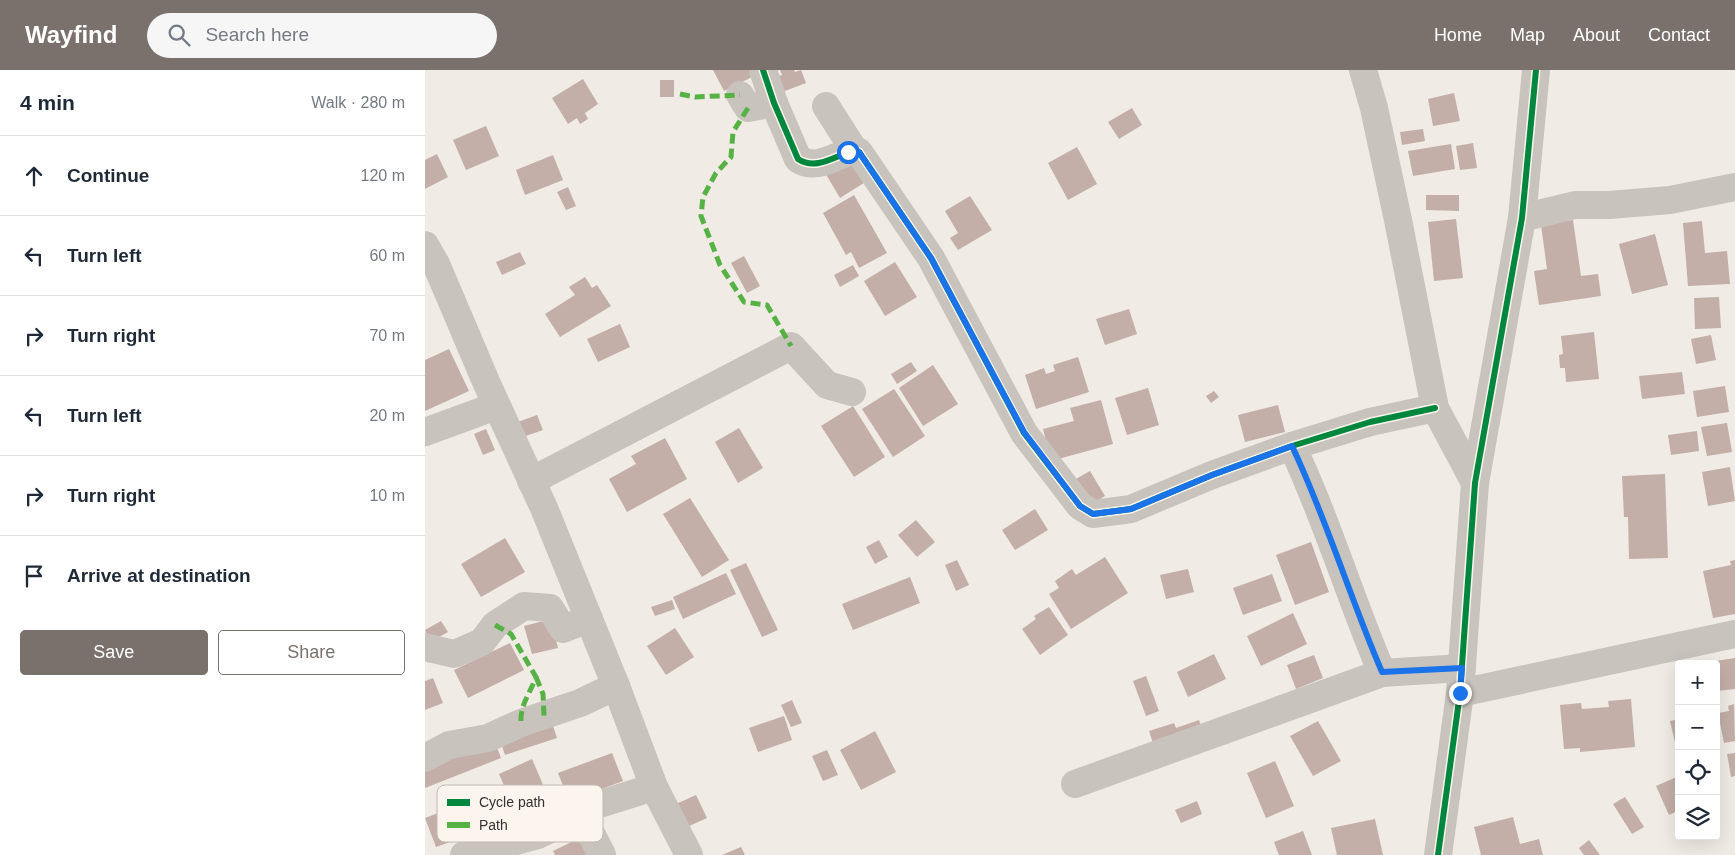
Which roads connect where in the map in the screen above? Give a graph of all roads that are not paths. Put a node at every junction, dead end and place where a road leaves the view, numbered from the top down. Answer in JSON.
{"nodes":[{"id":1,"x":763,"y":70,"type":"edge"},
{"id":2,"x":1363,"y":70,"type":"edge"},
{"id":3,"x":1536,"y":70,"type":"edge"},
{"id":4,"x":739,"y":95,"type":"dead end"},
{"id":5,"x":774,"y":103,"type":"junction"},
{"id":6,"x":826,"y":106,"type":"dead end"},
{"id":7,"x":854,"y":150,"type":"junction"},
{"id":8,"x":1735,"y":187,"type":"edge"},
{"id":9,"x":1522,"y":218,"type":"junction"},
{"id":10,"x":425,"y":246,"type":"edge"},
{"id":11,"x":852,"y":392,"type":"dead end"},
{"id":12,"x":496,"y":406,"type":"junction"},
{"id":13,"x":1435,"y":408,"type":"junction"},
{"id":14,"x":425,"y":432,"type":"edge"},
{"id":15,"x":1292,"y":446,"type":"junction"},
{"id":16,"x":531,"y":481,"type":"junction"},
{"id":17,"x":1475,"y":484,"type":"junction"},
{"id":18,"x":589,"y":619,"type":"junction"},
{"id":19,"x":1735,"y":634,"type":"edge"},
{"id":20,"x":425,"y":647,"type":"edge"},
{"id":21,"x":1382,"y":672,"type":"junction"},
{"id":22,"x":1461,"y":681,"type":"junction"},
{"id":23,"x":617,"y":686,"type":"junction"},
{"id":24,"x":425,"y":758,"type":"edge"},
{"id":25,"x":1075,"y":784,"type":"dead end"},
{"id":26,"x":654,"y":787,"type":"junction"},
{"id":27,"x":603,"y":803,"type":"edge"},
{"id":28,"x":511,"y":842,"type":"edge"},
{"id":29,"x":593,"y":842,"type":"edge"},
{"id":30,"x":464,"y":855,"type":"edge"},
{"id":31,"x":602,"y":855,"type":"edge"},
{"id":32,"x":689,"y":855,"type":"edge"},
{"id":33,"x":1438,"y":855,"type":"edge"}],
"edges":[{"from":1,"to":5,"type":"street"},
{"from":2,"to":13,"type":"street"},
{"from":3,"to":9,"type":"street"},
{"from":4,"to":5,"type":"street"},
{"from":5,"to":7,"type":"street"},
{"from":6,"to":7,"type":"street"},
{"from":7,"to":15,"type":"street"},
{"from":8,"to":9,"type":"street"},
{"from":9,"to":17,"type":"street"},
{"from":10,"to":12,"type":"street"},
{"from":11,"to":16,"type":"street"},
{"from":12,"to":14,"type":"street"},
{"from":12,"to":16,"type":"street"},
{"from":13,"to":15,"type":"street"},
{"from":13,"to":17,"type":"street"},
{"from":15,"to":21,"type":"street"},
{"from":16,"to":18,"type":"street"},
{"from":17,"to":22,"type":"street"},
{"from":18,"to":20,"type":"street"},
{"from":18,"to":23,"type":"street"},
{"from":19,"to":22,"type":"street"},
{"from":21,"to":22,"type":"street"},
{"from":21,"to":25,"type":"street"},
{"from":22,"to":33,"type":"street"},
{"from":23,"to":24,"type":"street"},
{"from":23,"to":26,"type":"street"},
{"from":26,"to":27,"type":"street"},
{"from":26,"to":32,"type":"street"},
{"from":28,"to":30,"type":"street"},
{"from":29,"to":31,"type":"street"}]}
